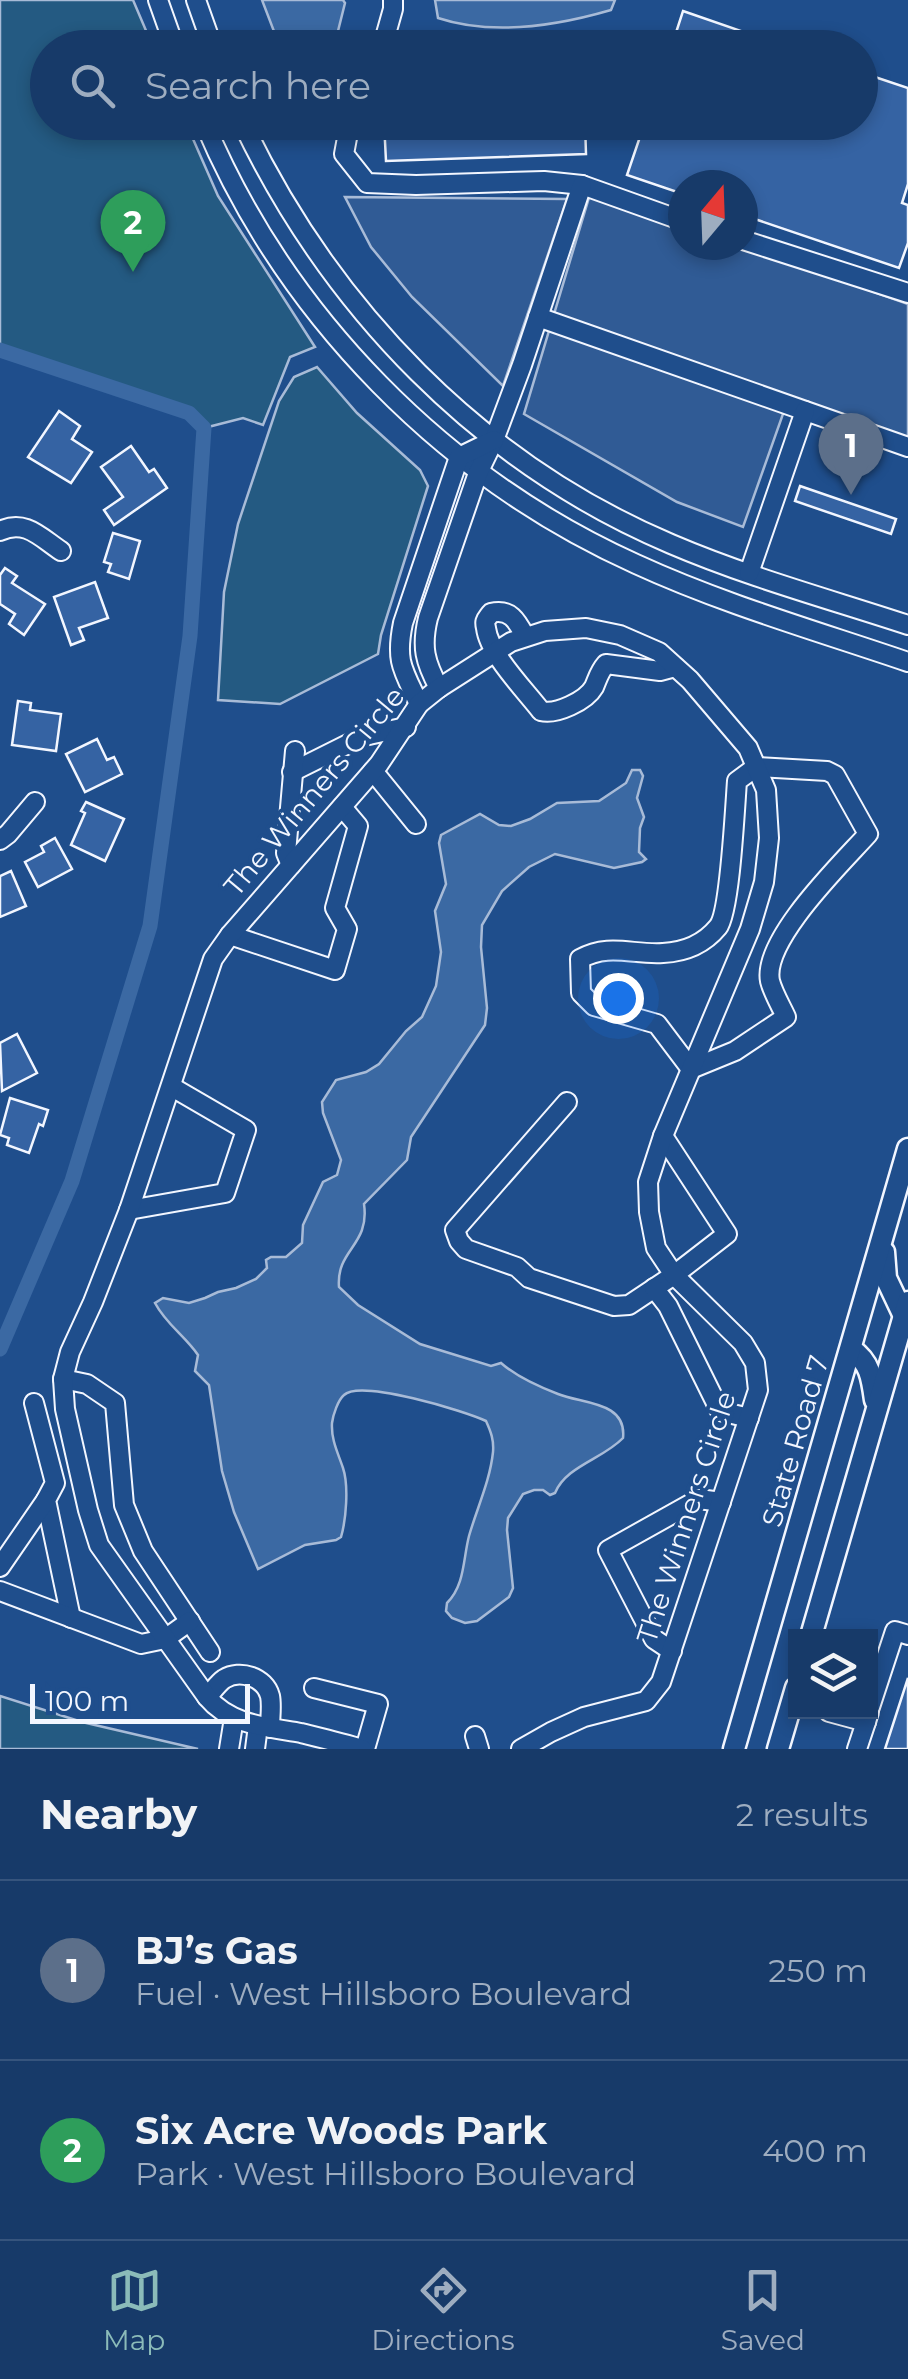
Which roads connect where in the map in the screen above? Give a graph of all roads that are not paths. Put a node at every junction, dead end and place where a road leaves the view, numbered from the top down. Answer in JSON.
{"nodes":[{"id":1,"x":158,"y":0,"type":"edge"},
{"id":2,"x":196,"y":0,"type":"edge"},
{"id":3,"x":393,"y":0,"type":"edge"},
{"id":4,"x":169,"y":30,"type":"edge"},
{"id":5,"x":207,"y":30,"type":"edge"},
{"id":6,"x":387,"y":30,"type":"edge"},
{"id":7,"x":212,"y":140,"type":"edge"},
{"id":8,"x":251,"y":140,"type":"edge"},
{"id":9,"x":347,"y":140,"type":"edge"},
{"id":10,"x":582,"y":186,"type":"junction"},
{"id":11,"x":668,"y":216,"type":"edge"},
{"id":12,"x":758,"y":245,"type":"edge"},
{"id":13,"x":908,"y":293,"type":"edge"},
{"id":14,"x":538,"y":317,"type":"junction"},
{"id":15,"x":805,"y":411,"type":"junction"},
{"id":16,"x":494,"y":440,"type":"junction"},
{"id":17,"x":908,"y":448,"type":"edge"},
{"id":18,"x":459,"y":457,"type":"junction"},
{"id":19,"x":478,"y":472,"type":"junction"},
{"id":20,"x":3,"y":529,"type":"edge"},
{"id":21,"x":61,"y":551,"type":"dead end"},
{"id":22,"x":749,"y":573,"type":"junction"},
{"id":23,"x":414,"y":591,"type":"junction"},
{"id":24,"x":435,"y":598,"type":"junction"},
{"id":25,"x":908,"y":625,"type":"edge"},
{"id":26,"x":525,"y":636,"type":"junction"},
{"id":27,"x":495,"y":652,"type":"junction"},
{"id":28,"x":908,"y":662,"type":"edge"},
{"id":29,"x":675,"y":666,"type":"junction"},
{"id":30,"x":438,"y":688,"type":"junction"},
{"id":31,"x":420,"y":704,"type":"junction"},
{"id":32,"x":406,"y":726,"type":"junction"},
{"id":33,"x":295,"y":751,"type":"dead end"},
{"id":34,"x":756,"y":766,"type":"junction"},
{"id":35,"x":374,"y":771,"type":"junction"},
{"id":36,"x":292,"y":772,"type":"junction"},
{"id":37,"x":35,"y":802,"type":"dead end"},
{"id":38,"x":342,"y":807,"type":"junction"},
{"id":39,"x":416,"y":824,"type":"dead end"},
{"id":40,"x":0,"y":840,"type":"edge"},
{"id":41,"x":291,"y":865,"type":"junction"},
{"id":42,"x":230,"y":935,"type":"junction"},
{"id":43,"x":691,"y":1069,"type":"junction"},
{"id":44,"x":172,"y":1087,"type":"junction"},
{"id":45,"x":567,"y":1102,"type":"dead end"},
{"id":46,"x":663,"y":1136,"type":"junction"},
{"id":47,"x":908,"y":1149,"type":"edge"},
{"id":48,"x":129,"y":1210,"type":"junction"},
{"id":49,"x":883,"y":1240,"type":"junction"},
{"id":50,"x":674,"y":1276,"type":"junction"},
{"id":51,"x":654,"y":1288,"type":"junction"},
{"id":52,"x":907,"y":1312,"type":"edge"},
{"id":53,"x":851,"y":1349,"type":"junction"},
{"id":54,"x":63,"y":1379,"type":"junction"},
{"id":55,"x":34,"y":1403,"type":"dead end"},
{"id":56,"x":876,"y":1412,"type":"junction"},
{"id":57,"x":748,"y":1418,"type":"junction"},
{"id":58,"x":46,"y":1500,"type":"junction"},
{"id":59,"x":721,"y":1502,"type":"junction"},
{"id":60,"x":0,"y":1567,"type":"edge"},
{"id":61,"x":0,"y":1592,"type":"edge"},
{"id":62,"x":71,"y":1618,"type":"junction"},
{"id":63,"x":190,"y":1622,"type":"junction"},
{"id":64,"x":812,"y":1629,"type":"edge"},
{"id":65,"x":908,"y":1635,"type":"edge"},
{"id":66,"x":165,"y":1639,"type":"junction"},
{"id":67,"x":672,"y":1651,"type":"junction"},
{"id":68,"x":210,"y":1652,"type":"dead end"},
{"id":69,"x":878,"y":1683,"type":"edge"},
{"id":70,"x":314,"y":1688,"type":"dead end"},
{"id":71,"x":207,"y":1697,"type":"junction"},
{"id":72,"x":788,"y":1716,"type":"edge"},
{"id":73,"x":234,"y":1718,"type":"junction"},
{"id":74,"x":866,"y":1719,"type":"edge"},
{"id":75,"x":264,"y":1727,"type":"junction"},
{"id":76,"x":230,"y":1749,"type":"edge"},
{"id":77,"x":255,"y":1749,"type":"edge"},
{"id":78,"x":364,"y":1749,"type":"edge"},
{"id":79,"x":521,"y":1749,"type":"edge"},
{"id":80,"x":734,"y":1749,"type":"edge"},
{"id":81,"x":778,"y":1749,"type":"edge"},
{"id":82,"x":857,"y":1749,"type":"edge"}],
"edges":[{"from":1,"to":4,"type":"street"},
{"from":2,"to":5,"type":"street"},
{"from":3,"to":6,"type":"street"},
{"from":7,"to":18,"type":"street"},
{"from":8,"to":16,"type":"street"},
{"from":9,"to":10,"type":"street"},
{"from":10,"to":11,"type":"street"},
{"from":10,"to":14,"type":"street"},
{"from":12,"to":13,"type":"street"},
{"from":14,"to":15,"type":"street"},
{"from":14,"to":16,"type":"street"},
{"from":15,"to":17,"type":"street"},
{"from":15,"to":22,"type":"street"},
{"from":16,"to":18,"type":"street"},
{"from":16,"to":19,"type":"street"},
{"from":16,"to":22,"type":"street"},
{"from":18,"to":19,"type":"street"},
{"from":18,"to":23,"type":"street"},
{"from":19,"to":24,"type":"street"},
{"from":19,"to":28,"type":"street"},
{"from":20,"to":21,"type":"street"},
{"from":22,"to":25,"type":"street"},
{"from":23,"to":24,"type":"street"},
{"from":23,"to":31,"type":"street"},
{"from":24,"to":30,"type":"street"},
{"from":26,"to":27,"type":"street","name":"The Winners Circle"},
{"from":26,"to":27,"type":"street"},
{"from":26,"to":29,"type":"street","name":"The Winners Circle"},
{"from":27,"to":29,"type":"street"},
{"from":27,"to":30,"type":"street","name":"The Winners Circle"},
{"from":29,"to":34,"type":"street","name":"The Winners Circle"},
{"from":30,"to":31,"type":"street","name":"The Winners Circle"},
{"from":31,"to":32,"type":"street","name":"The Winners Circle"},
{"from":32,"to":35,"type":"street","name":"The Winners Circle"},
{"from":32,"to":36,"type":"street"},
{"from":33,"to":36,"type":"street"},
{"from":34,"to":43,"type":"street","name":"The Winners Circle"},
{"from":34,"to":43,"type":"street"},
{"from":34,"to":43,"type":"street"},
{"from":35,"to":38,"type":"street","name":"The Winners Circle"},
{"from":35,"to":39,"type":"street"},
{"from":36,"to":41,"type":"street"},
{"from":37,"to":40,"type":"street"},
{"from":38,"to":41,"type":"street","name":"The Winners Circle"},
{"from":38,"to":42,"type":"street"},
{"from":41,"to":42,"type":"street","name":"The Winners Circle"},
{"from":42,"to":44,"type":"street","name":"The Winners Circle"},
{"from":43,"to":46,"type":"street","name":"The Winners Circle"},
{"from":44,"to":48,"type":"street","name":"The Winners Circle"},
{"from":44,"to":48,"type":"street"},
{"from":45,"to":51,"type":"street"},
{"from":46,"to":50,"type":"street","name":"The Winners Circle"},
{"from":46,"to":50,"type":"street"},
{"from":47,"to":49,"type":"main road","name":"State Road 7"},
{"from":48,"to":54,"type":"street","name":"The Winners Circle"},
{"from":49,"to":52,"type":"main road"},
{"from":49,"to":53,"type":"main road","name":"State Road 7"},
{"from":50,"to":51,"type":"street"},
{"from":50,"to":57,"type":"street","name":"The Winners Circle"},
{"from":51,"to":57,"type":"street"},
{"from":52,"to":56,"type":"main road"},
{"from":53,"to":56,"type":"main road"},
{"from":53,"to":80,"type":"main road","name":"State Road 7"},
{"from":54,"to":63,"type":"street"},
{"from":54,"to":66,"type":"street","name":"The Winners Circle"},
{"from":55,"to":58,"type":"street"},
{"from":56,"to":64,"type":"main road"},
{"from":57,"to":59,"type":"street","name":"The Winners Circle"},
{"from":58,"to":60,"type":"street"},
{"from":58,"to":62,"type":"street"},
{"from":59,"to":67,"type":"street","name":"The Winners Circle"},
{"from":59,"to":67,"type":"street"},
{"from":61,"to":62,"type":"street"},
{"from":62,"to":66,"type":"street"},
{"from":63,"to":66,"type":"street"},
{"from":63,"to":68,"type":"street"},
{"from":65,"to":69,"type":"street"},
{"from":66,"to":71,"type":"street","name":"The Winners Circle"},
{"from":67,"to":79,"type":"street","name":"The Winners Circle"},
{"from":70,"to":78,"type":"street"},
{"from":71,"to":73,"type":"street","name":"The Winners Circle"},
{"from":71,"to":75,"type":"street"},
{"from":72,"to":81,"type":"main road"},
{"from":73,"to":75,"type":"street","name":"The Winners Circle"},
{"from":73,"to":76,"type":"street"},
{"from":74,"to":82,"type":"street"},
{"from":75,"to":77,"type":"street"},
{"from":75,"to":78,"type":"street","name":"The Winners Circle"}]}
